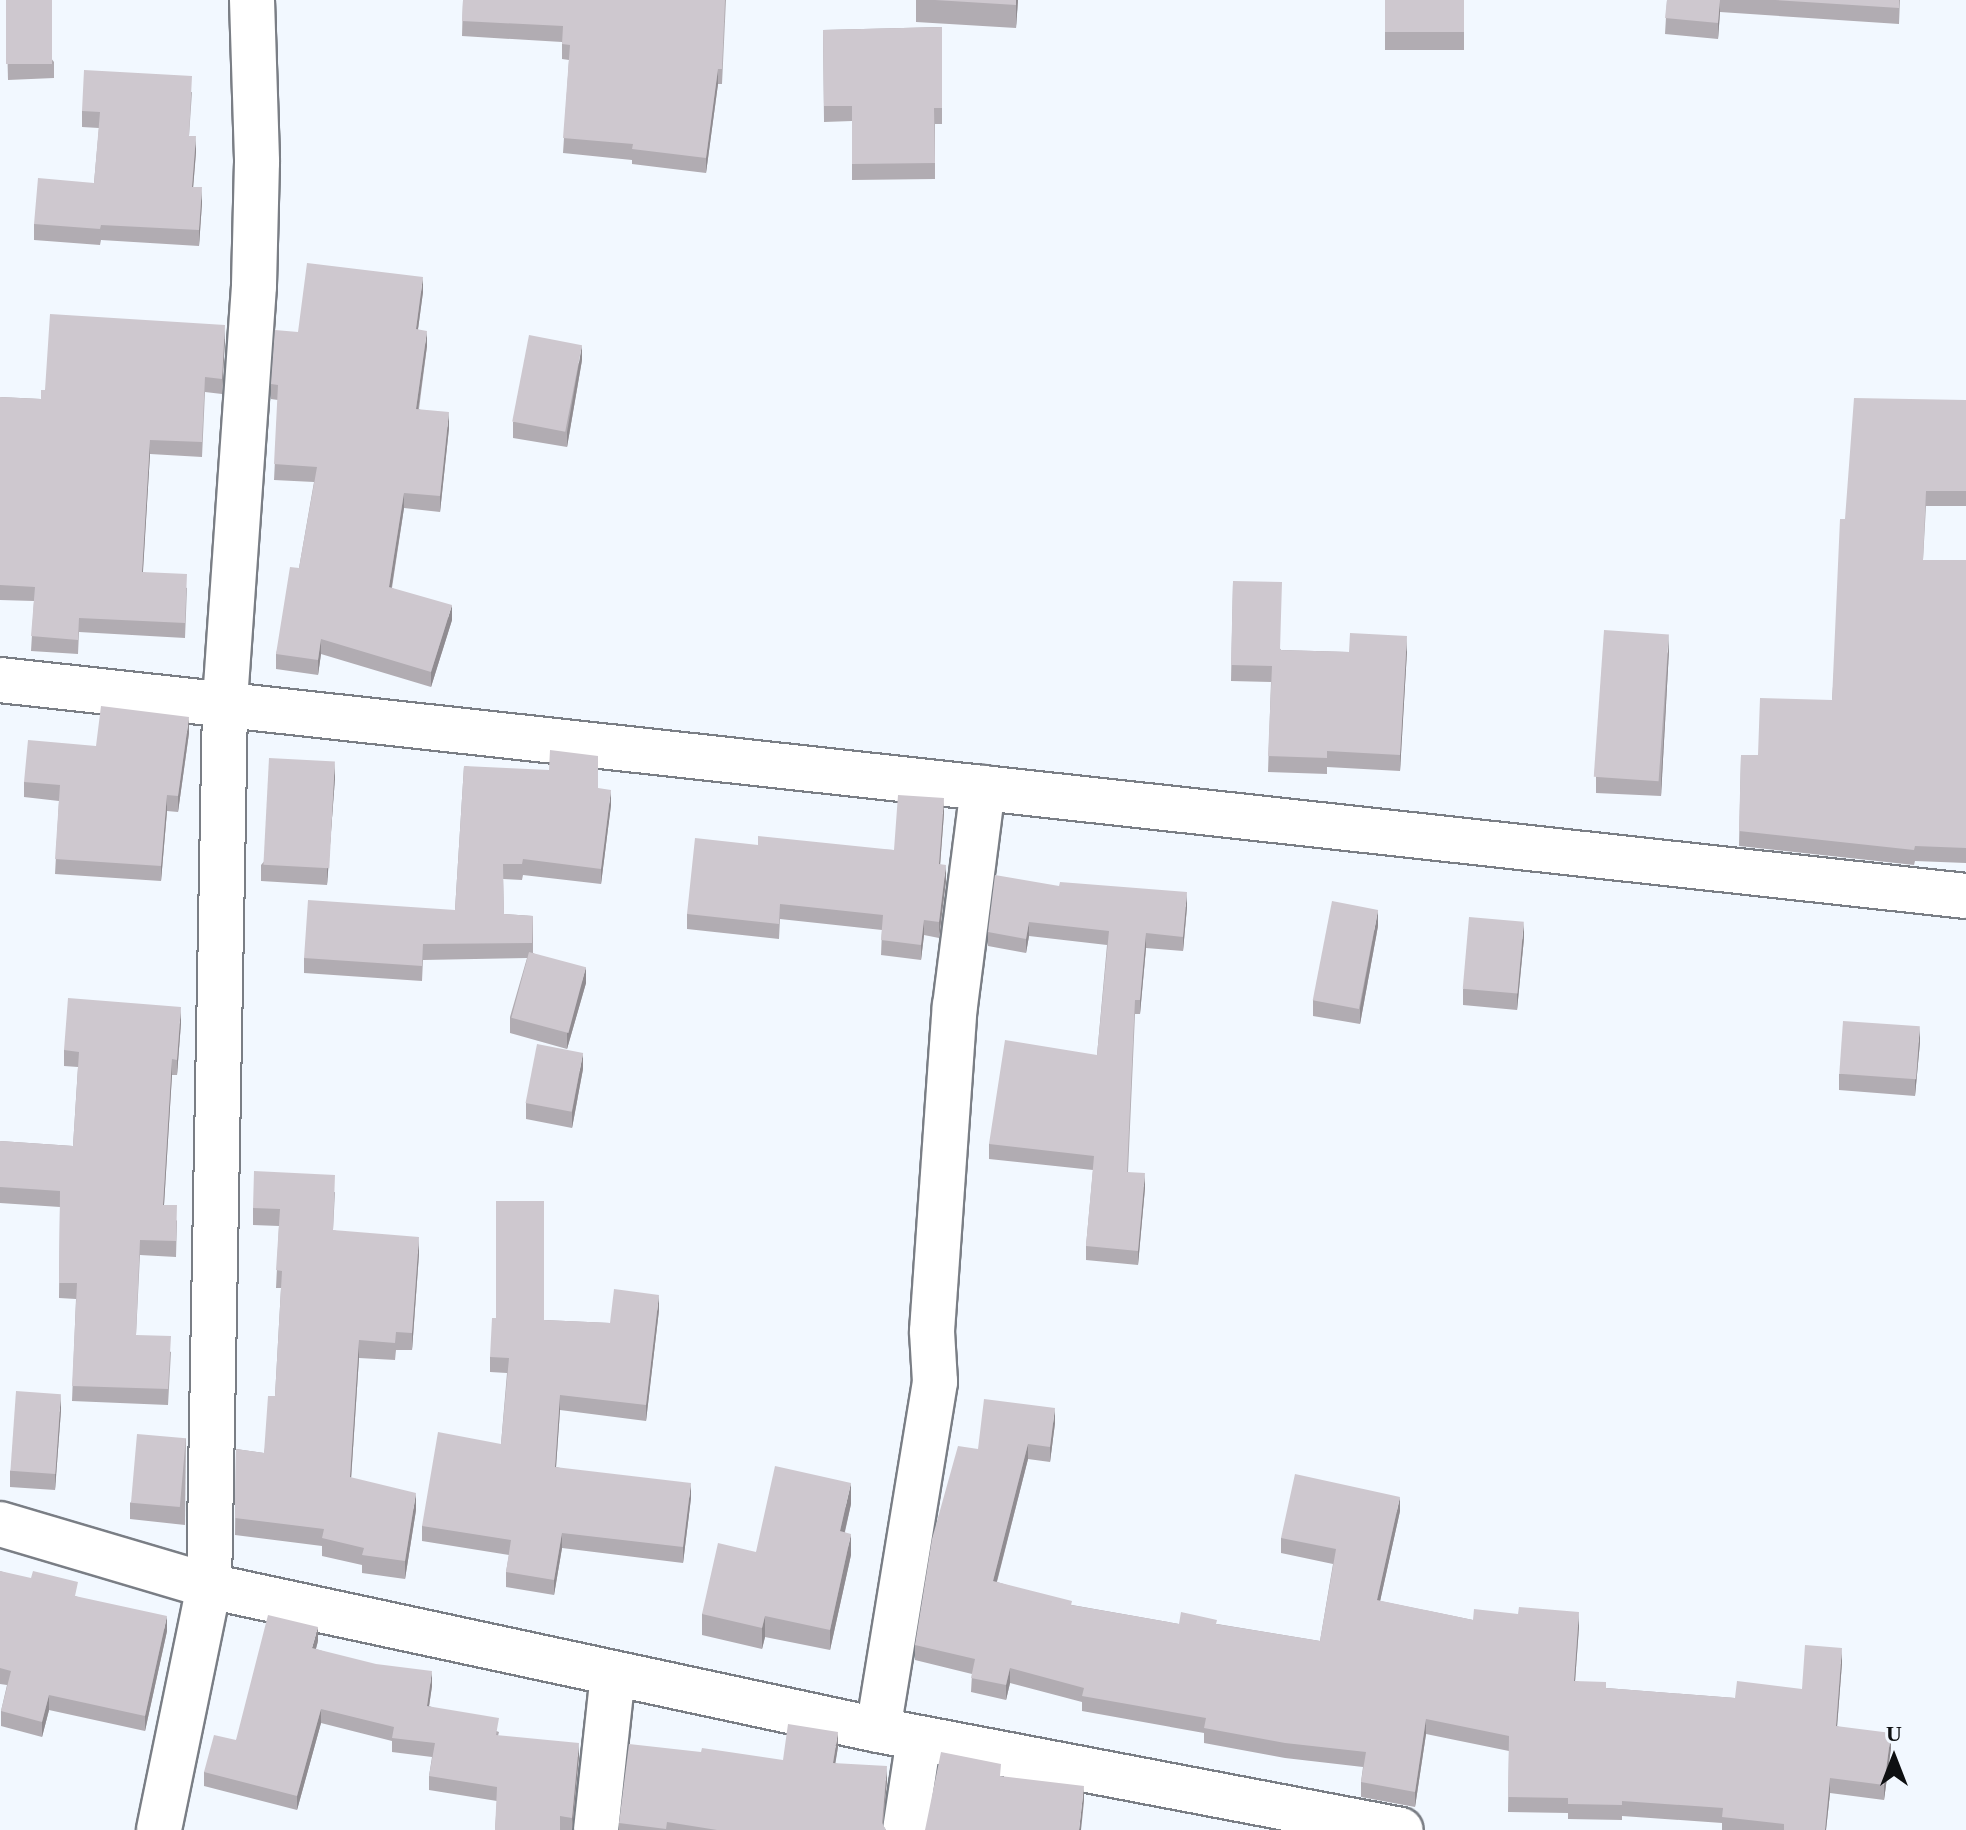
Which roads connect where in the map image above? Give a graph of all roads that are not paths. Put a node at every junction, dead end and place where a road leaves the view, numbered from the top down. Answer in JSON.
{"nodes":[{"id":1,"x":252,"y":0,"type":"edge"},
{"id":2,"x":0,"y":680,"type":"edge"},
{"id":3,"x":225,"y":705,"type":"junction"},
{"id":4,"x":983,"y":788,"type":"junction"},
{"id":5,"x":1966,"y":896,"type":"edge"},
{"id":6,"x":0,"y":1524,"type":"edge"},
{"id":7,"x":209,"y":1586,"type":"junction"},
{"id":8,"x":613,"y":1674,"type":"junction"},
{"id":9,"x":899,"y":1734,"type":"junction"},
{"id":10,"x":159,"y":1830,"type":"edge"},
{"id":11,"x":596,"y":1830,"type":"edge"},
{"id":12,"x":905,"y":1830,"type":"edge"},
{"id":13,"x":1401,"y":1830,"type":"edge"}],
"edges":[{"from":1,"to":3,"type":"street"},
{"from":2,"to":3,"type":"street"},
{"from":3,"to":4,"type":"street"},
{"from":3,"to":7,"type":"street"},
{"from":4,"to":5,"type":"street"},
{"from":4,"to":9,"type":"street"},
{"from":6,"to":7,"type":"street"},
{"from":7,"to":8,"type":"street"},
{"from":7,"to":10,"type":"street"},
{"from":8,"to":9,"type":"street"},
{"from":8,"to":11,"type":"street"},
{"from":9,"to":12,"type":"street"},
{"from":9,"to":13,"type":"street"}]}
